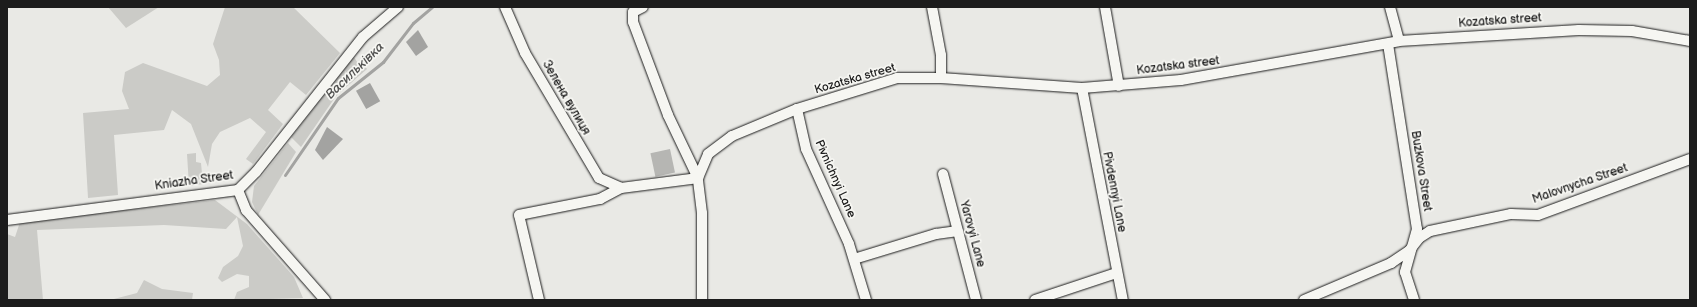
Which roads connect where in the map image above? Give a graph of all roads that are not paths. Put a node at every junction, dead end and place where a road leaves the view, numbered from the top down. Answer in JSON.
{"nodes":[{"id":1,"x":398,"y":7,"type":"edge"},
{"id":2,"x":505,"y":7,"type":"edge"},
{"id":3,"x":643,"y":7,"type":"edge"},
{"id":4,"x":932,"y":7,"type":"edge"},
{"id":5,"x":1104,"y":7,"type":"edge"},
{"id":6,"x":1390,"y":7,"type":"edge"},
{"id":7,"x":1399,"y":41,"type":"junction"},
{"id":8,"x":1690,"y":41,"type":"edge"},
{"id":9,"x":1388,"y":44,"type":"junction"},
{"id":10,"x":941,"y":78,"type":"junction"},
{"id":11,"x":1120,"y":86,"type":"junction"},
{"id":12,"x":1082,"y":88,"type":"junction"},
{"id":13,"x":797,"y":109,"type":"junction"},
{"id":14,"x":1690,"y":159,"type":"edge"},
{"id":15,"x":943,"y":174,"type":"dead end"},
{"id":16,"x":698,"y":178,"type":"junction"},
{"id":17,"x":620,"y":188,"type":"junction"},
{"id":18,"x":238,"y":190,"type":"junction"},
{"id":19,"x":7,"y":220,"type":"edge"},
{"id":20,"x":958,"y":231,"type":"junction"},
{"id":21,"x":1409,"y":251,"type":"junction"},
{"id":22,"x":854,"y":259,"type":"junction"},
{"id":23,"x":1116,"y":273,"type":"junction"},
{"id":24,"x":1325,"y":296,"type":"edge"},
{"id":25,"x":325,"y":300,"type":"edge"},
{"id":26,"x":539,"y":300,"type":"edge"},
{"id":27,"x":702,"y":300,"type":"edge"},
{"id":28,"x":866,"y":300,"type":"edge"},
{"id":29,"x":976,"y":300,"type":"edge"},
{"id":30,"x":1035,"y":300,"type":"edge"},
{"id":31,"x":1122,"y":300,"type":"edge"},
{"id":32,"x":1304,"y":300,"type":"edge"},
{"id":33,"x":1414,"y":300,"type":"edge"}],
"edges":[{"from":1,"to":18,"type":"street","name":"Kniazha Street"},
{"from":2,"to":17,"type":"street","name":"Зелена вулиця"},
{"from":3,"to":16,"type":"street"},
{"from":4,"to":10,"type":"street"},
{"from":5,"to":11,"type":"street"},
{"from":6,"to":7,"type":"street"},
{"from":7,"to":8,"type":"street","name":"Kozatska street"},
{"from":7,"to":9,"type":"street","name":"Kozatska street"},
{"from":9,"to":11,"type":"street","name":"Kozatska street"},
{"from":9,"to":21,"type":"street","name":"Buzkova Street"},
{"from":10,"to":12,"type":"street","name":"Kozatska street"},
{"from":10,"to":13,"type":"street","name":"Kozatska street"},
{"from":11,"to":12,"type":"street","name":"Kozatska street"},
{"from":12,"to":23,"type":"street","name":"Pivdennyi Lane"},
{"from":13,"to":16,"type":"street","name":"Kozatska street"},
{"from":13,"to":22,"type":"street","name":"Pivnichnyi Lane"},
{"from":14,"to":21,"type":"street","name":"Malovnycha Street"},
{"from":15,"to":20,"type":"street","name":"Yarovyi Lane"},
{"from":16,"to":17,"type":"street"},
{"from":16,"to":27,"type":"street","name":"Kozatska street"},
{"from":17,"to":26,"type":"street"},
{"from":18,"to":19,"type":"street","name":"Kniazha Street"},
{"from":18,"to":25,"type":"street"},
{"from":20,"to":22,"type":"street"},
{"from":20,"to":29,"type":"street","name":"Yarovyi Lane"},
{"from":21,"to":24,"type":"street","name":"Malovnycha Street"},
{"from":21,"to":33,"type":"street","name":"Buzkova Street"},
{"from":22,"to":28,"type":"street","name":"Pivnichnyi Lane"},
{"from":23,"to":30,"type":"street"},
{"from":23,"to":31,"type":"street","name":"Pivdennyi Lane"},
{"from":24,"to":32,"type":"street","name":"Malovnycha Street"}]}
